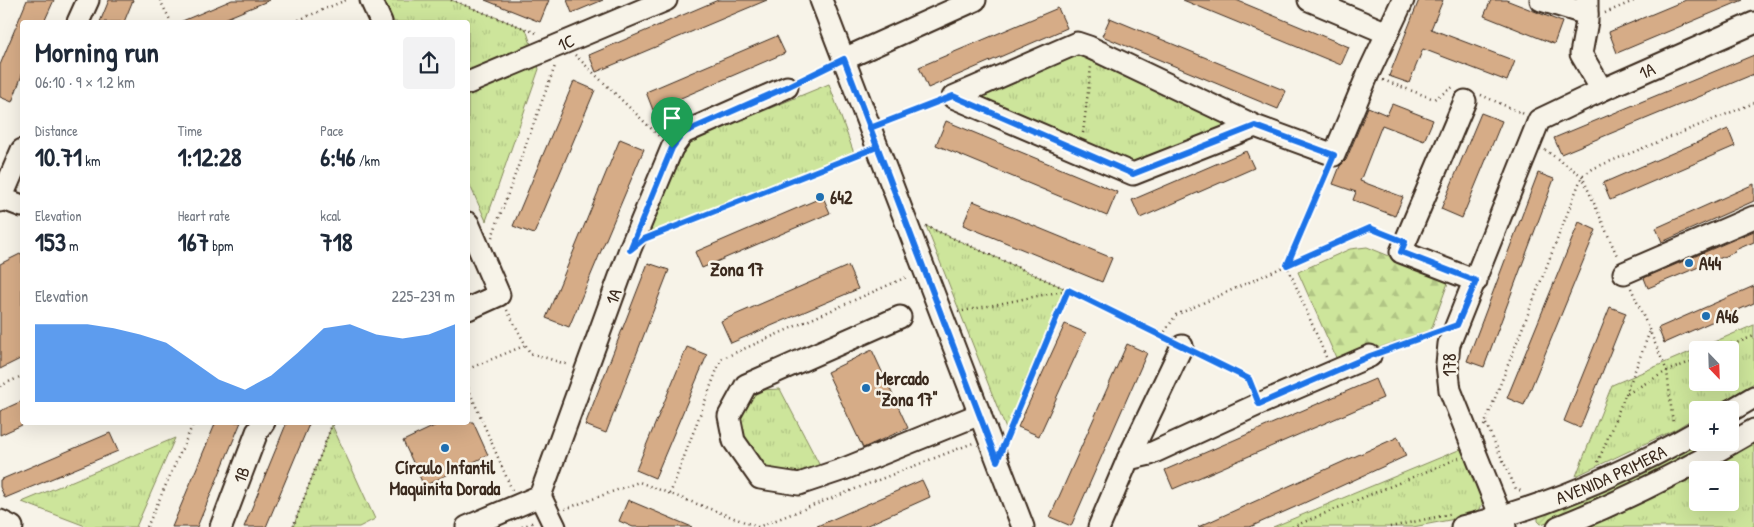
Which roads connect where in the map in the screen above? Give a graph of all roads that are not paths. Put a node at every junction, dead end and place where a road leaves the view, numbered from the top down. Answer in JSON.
{"nodes":[{"id":1,"x":88,"y":0,"type":"edge"},
{"id":2,"x":371,"y":0,"type":"edge"},
{"id":3,"x":666,"y":0,"type":"edge"},
{"id":4,"x":821,"y":0,"type":"edge"},
{"id":5,"x":975,"y":0,"type":"edge"},
{"id":6,"x":1309,"y":0,"type":"edge"},
{"id":7,"x":1404,"y":0,"type":"edge"},
{"id":8,"x":1541,"y":0,"type":"edge"},
{"id":9,"x":1587,"y":12,"type":"edge"},
{"id":10,"x":79,"y":20,"type":"edge"},
{"id":11,"x":380,"y":20,"type":"edge"},
{"id":12,"x":1754,"y":23,"type":"edge"},
{"id":13,"x":1387,"y":33,"type":"junction"},
{"id":14,"x":844,"y":59,"type":"junction"},
{"id":15,"x":470,"y":82,"type":"edge"},
{"id":16,"x":787,"y":87,"type":"road end"},
{"id":17,"x":1602,"y":90,"type":"junction"},
{"id":18,"x":1465,"y":101,"type":"dead end"},
{"id":19,"x":1539,"y":120,"type":"joint"},
{"id":20,"x":1255,"y":126,"type":"junction"},
{"id":21,"x":20,"y":155,"type":"edge"},
{"id":22,"x":1,"y":200,"type":"edge"},
{"id":23,"x":20,"y":205,"type":"edge"},
{"id":24,"x":1754,"y":218,"type":"edge"},
{"id":25,"x":470,"y":228,"type":"edge"},
{"id":26,"x":1624,"y":273,"type":"dead end"},
{"id":27,"x":1476,"y":281,"type":"junction"},
{"id":28,"x":470,"y":308,"type":"edge"},
{"id":29,"x":900,"y":317,"type":"dead end"},
{"id":30,"x":1182,"y":346,"type":"road end"},
{"id":31,"x":1370,"y":356,"type":"road end"},
{"id":32,"x":1754,"y":397,"type":"edge"},
{"id":33,"x":1739,"y":406,"type":"edge"},
{"id":34,"x":980,"y":414,"type":"junction"},
{"id":35,"x":262,"y":425,"type":"edge"},
{"id":36,"x":1754,"y":430,"type":"edge"},
{"id":37,"x":1689,"y":436,"type":"edge"},
{"id":38,"x":1128,"y":460,"type":"junction"},
{"id":39,"x":540,"y":496,"type":"junction"},
{"id":40,"x":1460,"y":520,"type":"edge"},
{"id":41,"x":0,"y":522,"type":"edge"},
{"id":42,"x":1503,"y":522,"type":"edge"},
{"id":43,"x":12,"y":527,"type":"edge"},
{"id":44,"x":222,"y":527,"type":"edge"},
{"id":45,"x":467,"y":527,"type":"edge"},
{"id":46,"x":555,"y":527,"type":"edge"},
{"id":47,"x":1023,"y":527,"type":"edge"},
{"id":48,"x":1099,"y":527,"type":"edge"},
{"id":49,"x":1558,"y":527,"type":"edge"}],
"edges":[{"from":1,"to":10,"type":"street"},
{"from":2,"to":11,"type":"street"},
{"from":3,"to":15,"type":"street","name":"1C"},
{"from":4,"to":14,"type":"street"},
{"from":5,"to":14,"type":"street"},
{"from":6,"to":13,"type":"street"},
{"from":7,"to":13,"type":"street"},
{"from":8,"to":9,"type":"street"},
{"from":9,"to":17,"type":"street"},
{"from":12,"to":17,"type":"street","name":"1A"},
{"from":13,"to":20,"type":"street"},
{"from":14,"to":34,"type":"street"},
{"from":16,"to":39,"type":"street","name":"1A"},
{"from":17,"to":19,"type":"street","name":"1A"},
{"from":18,"to":27,"type":"street"},
{"from":19,"to":27,"type":"street","name":"178"},
{"from":20,"to":20,"type":"street"},
{"from":21,"to":22,"type":"street"},
{"from":22,"to":23,"type":"street"},
{"from":24,"to":26,"type":"street"},
{"from":25,"to":28,"type":"street"},
{"from":27,"to":42,"type":"street","name":"178"},
{"from":29,"to":34,"type":"street"},
{"from":30,"to":38,"type":"street"},
{"from":31,"to":38,"type":"street"},
{"from":32,"to":33,"type":"street"},
{"from":34,"to":47,"type":"street"},
{"from":35,"to":44,"type":"street","name":"1B"},
{"from":36,"to":49,"type":"street","name":"AVENIDA PRIMERA"},
{"from":37,"to":42,"type":"street","name":"AVENIDA PRIMERA"},
{"from":38,"to":48,"type":"street"},
{"from":39,"to":45,"type":"street"},
{"from":39,"to":46,"type":"street"},
{"from":40,"to":42,"type":"street","name":"AVENIDA PRIMERA"},
{"from":41,"to":43,"type":"street"}]}
